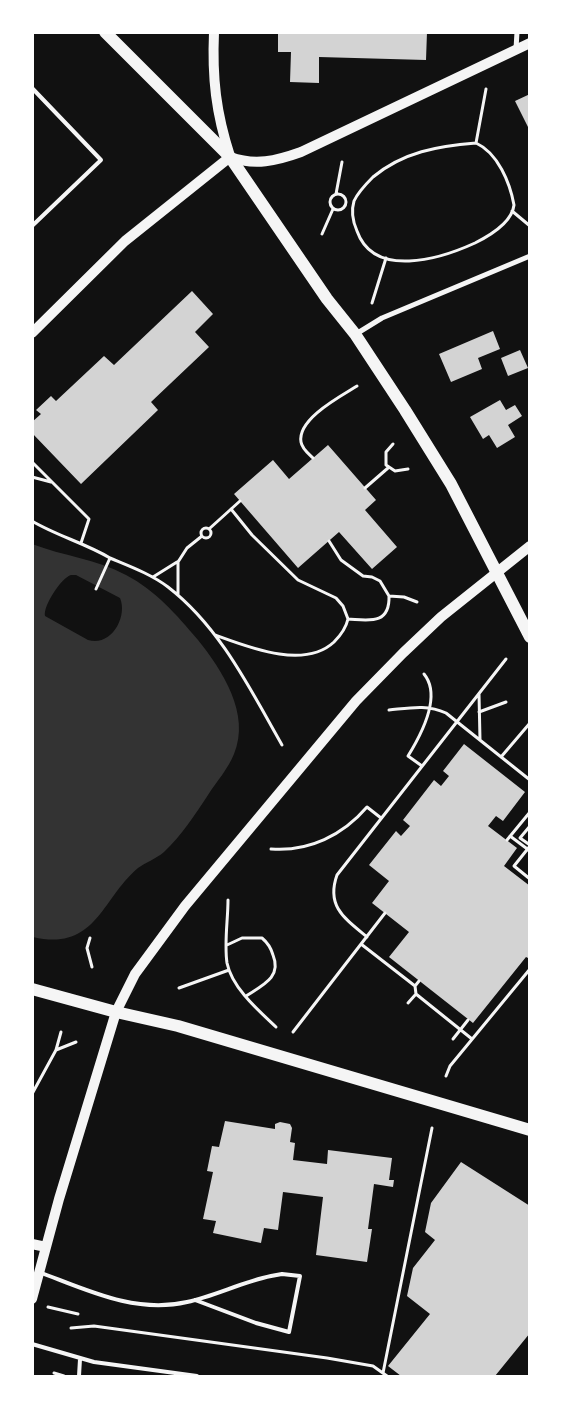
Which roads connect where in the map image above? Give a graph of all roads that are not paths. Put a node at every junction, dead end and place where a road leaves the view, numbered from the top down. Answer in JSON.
{"nodes":[{"id":1,"x":105,"y":32,"type":"edge"},
{"id":2,"x":214,"y":32,"type":"edge"},
{"id":3,"x":517,"y":32,"type":"edge"},
{"id":4,"x":530,"y":44,"type":"edge"},
{"id":5,"x":516,"y":50,"type":"junction"},
{"id":6,"x":32,"y":88,"type":"edge"},
{"id":7,"x":230,"y":157,"type":"junction"},
{"id":8,"x":32,"y":226,"type":"edge"},
{"id":9,"x":530,"y":256,"type":"edge"},
{"id":10,"x":34,"y":328,"type":"edge"},
{"id":11,"x":355,"y":334,"type":"junction"},
{"id":12,"x":530,"y":546,"type":"edge"},
{"id":13,"x":497,"y":570,"type":"junction"},
{"id":14,"x":530,"y":637,"type":"edge"},
{"id":15,"x":32,"y":989,"type":"edge"},
{"id":16,"x":116,"y":1012,"type":"junction"},
{"id":17,"x":530,"y":1130,"type":"edge"},
{"id":18,"x":32,"y":1244,"type":"edge"},
{"id":19,"x":46,"y":1247,"type":"junction"},
{"id":20,"x":40,"y":1272,"type":"junction"},
{"id":21,"x":32,"y":1298,"type":"edge"},
{"id":22,"x":195,"y":1300,"type":"junction"},
{"id":23,"x":32,"y":1344,"type":"edge"},
{"id":24,"x":80,"y":1360,"type":"junction"},
{"id":25,"x":78,"y":1376,"type":"edge"},
{"id":26,"x":197,"y":1376,"type":"edge"}],
"edges":[{"from":1,"to":7,"type":"main road"},
{"from":2,"to":7,"type":"main road"},
{"from":3,"to":5,"type":"street"},
{"from":4,"to":5,"type":"main road"},
{"from":5,"to":7,"type":"main road"},
{"from":6,"to":8,"type":"lane"},
{"from":7,"to":10,"type":"main road"},
{"from":7,"to":11,"type":"main road"},
{"from":9,"to":11,"type":"street"},
{"from":11,"to":13,"type":"main road"},
{"from":12,"to":13,"type":"main road"},
{"from":13,"to":14,"type":"main road"},
{"from":13,"to":16,"type":"main road"},
{"from":15,"to":16,"type":"main road"},
{"from":16,"to":17,"type":"main road"},
{"from":16,"to":19,"type":"main road"},
{"from":18,"to":19,"type":"main road"},
{"from":19,"to":20,"type":"main road"},
{"from":20,"to":21,"type":"main road"},
{"from":20,"to":22,"type":"lane"},
{"from":22,"to":22,"type":"lane"},
{"from":23,"to":24,"type":"lane"},
{"from":24,"to":25,"type":"lane"},
{"from":24,"to":26,"type":"lane"}]}
